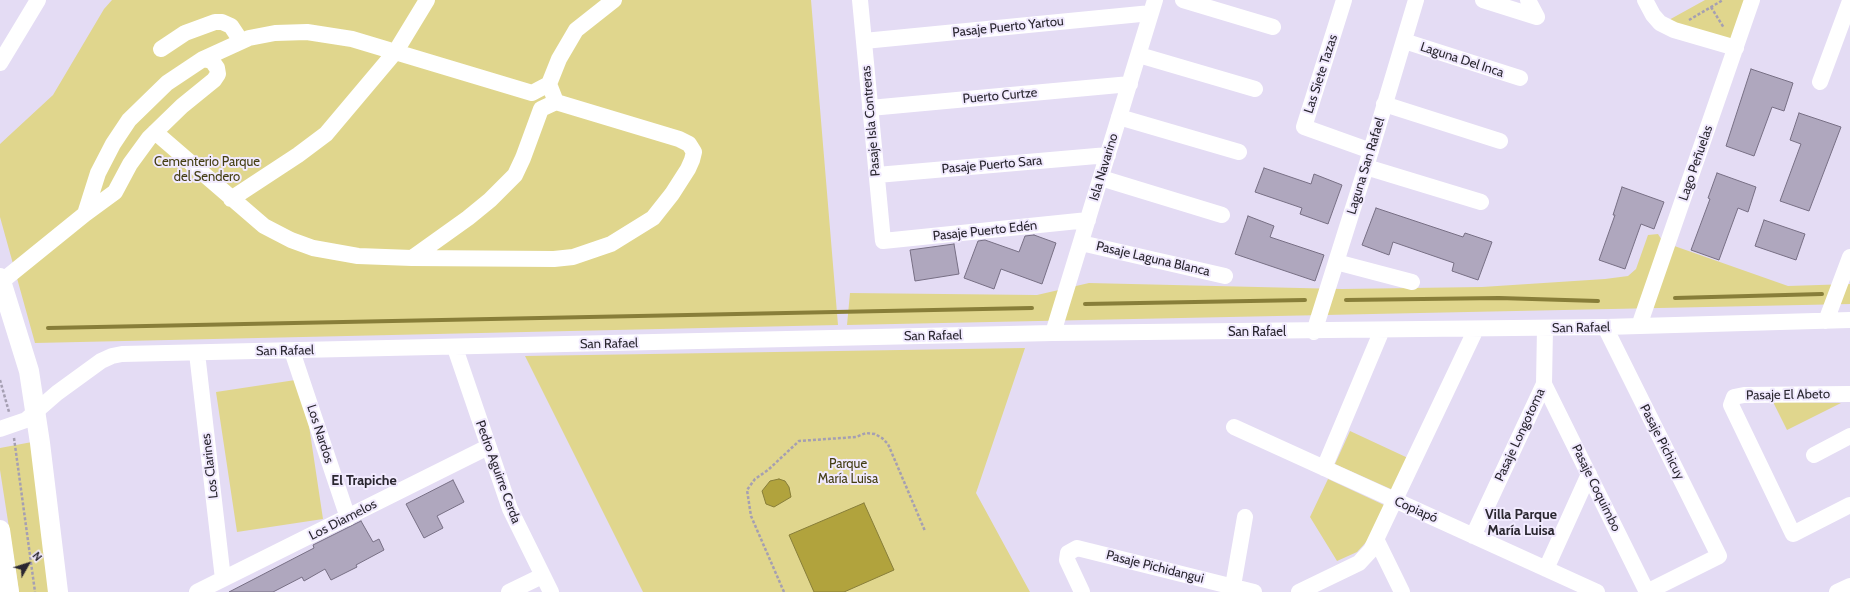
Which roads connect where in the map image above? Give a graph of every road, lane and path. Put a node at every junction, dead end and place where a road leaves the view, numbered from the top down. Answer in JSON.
{"nodes":[{"id":1,"x":38,"y":0,"type":"edge"},
{"id":2,"x":428,"y":0,"type":"edge"},
{"id":3,"x":614,"y":0,"type":"edge"},
{"id":4,"x":860,"y":0,"type":"edge"},
{"id":5,"x":1183,"y":0,"type":"edge"},
{"id":6,"x":1344,"y":0,"type":"edge"},
{"id":7,"x":1416,"y":0,"type":"edge"},
{"id":8,"x":1483,"y":0,"type":"edge"},
{"id":9,"x":1528,"y":0,"type":"edge"},
{"id":10,"x":1645,"y":0,"type":"edge"},
{"id":11,"x":1724,"y":0,"type":"edge"},
{"id":12,"x":1752,"y":0,"type":"edge"},
{"id":13,"x":1850,"y":1,"type":"edge"},
{"id":14,"x":1153,"y":7,"type":"edge"},
{"id":15,"x":1273,"y":27,"type":"dead end"},
{"id":16,"x":1674,"y":30,"type":"junction"},
{"id":17,"x":241,"y":41,"type":"junction"},
{"id":18,"x":864,"y":41,"type":"junction"},
{"id":19,"x":1404,"y":41,"type":"junction"},
{"id":20,"x":1736,"y":48,"type":"junction"},
{"id":21,"x":161,"y":49,"type":"dead end"},
{"id":22,"x":396,"y":51,"type":"junction"},
{"id":23,"x":1139,"y":54,"type":"junction"},
{"id":24,"x":203,"y":59,"type":"junction"},
{"id":25,"x":0,"y":63,"type":"edge"},
{"id":26,"x":1520,"y":78,"type":"dead end"},
{"id":27,"x":1820,"y":82,"type":"dead end"},
{"id":28,"x":549,"y":84,"type":"junction"},
{"id":29,"x":1130,"y":84,"type":"junction"},
{"id":30,"x":1255,"y":89,"type":"dead end"},
{"id":31,"x":532,"y":93,"type":"junction"},
{"id":32,"x":556,"y":102,"type":"junction"},
{"id":33,"x":1384,"y":104,"type":"junction"},
{"id":34,"x":870,"y":108,"type":"junction"},
{"id":35,"x":541,"y":109,"type":"junction"},
{"id":36,"x":1120,"y":117,"type":"junction"},
{"id":37,"x":155,"y":132,"type":"junction"},
{"id":38,"x":1500,"y":141,"type":"dead end"},
{"id":39,"x":1239,"y":152,"type":"dead end"},
{"id":40,"x":1371,"y":152,"type":"junction"},
{"id":41,"x":1108,"y":155,"type":"junction"},
{"id":42,"x":1366,"y":167,"type":"junction"},
{"id":43,"x":877,"y":176,"type":"junction"},
{"id":44,"x":1101,"y":178,"type":"junction"},
{"id":45,"x":231,"y":199,"type":"junction"},
{"id":46,"x":1481,"y":202,"type":"dead end"},
{"id":47,"x":85,"y":214,"type":"junction"},
{"id":48,"x":1222,"y":215,"type":"dead end"},
{"id":49,"x":1088,"y":220,"type":"junction"},
{"id":50,"x":883,"y":241,"type":"joint"},
{"id":51,"x":1081,"y":243,"type":"junction"},
{"id":52,"x":1850,"y":256,"type":"edge"},
{"id":53,"x":412,"y":258,"type":"junction"},
{"id":54,"x":1336,"y":262,"type":"junction"},
{"id":55,"x":1225,"y":276,"type":"dead end"},
{"id":56,"x":0,"y":280,"type":"edge"},
{"id":57,"x":1412,"y":282,"type":"dead end"},
{"id":58,"x":1850,"y":320,"type":"edge"},
{"id":59,"x":1826,"y":321,"type":"junction"},
{"id":60,"x":1639,"y":326,"type":"junction"},
{"id":61,"x":1605,"y":327,"type":"junction"},
{"id":62,"x":1545,"y":328,"type":"junction"},
{"id":63,"x":1382,"y":330,"type":"junction"},
{"id":64,"x":1476,"y":330,"type":"junction"},
{"id":65,"x":1314,"y":332,"type":"junction"},
{"id":66,"x":1053,"y":333,"type":"junction"},
{"id":67,"x":455,"y":348,"type":"junction"},
{"id":68,"x":292,"y":351,"type":"junction"},
{"id":69,"x":197,"y":353,"type":"junction"},
{"id":70,"x":0,"y":380,"type":"edge"},
{"id":71,"x":1544,"y":384,"type":"junction"},
{"id":72,"x":1850,"y":394,"type":"edge"},
{"id":73,"x":9,"y":411,"type":"dead end"},
{"id":74,"x":35,"y":412,"type":"junction"},
{"id":75,"x":1234,"y":428,"type":"dead end"},
{"id":76,"x":0,"y":429,"type":"edge"},
{"id":77,"x":1850,"y":436,"type":"edge"},
{"id":78,"x":16,"y":446,"type":"dead end"},
{"id":79,"x":488,"y":447,"type":"junction"},
{"id":80,"x":1814,"y":455,"type":"dead end"},
{"id":81,"x":1324,"y":468,"type":"junction"},
{"id":82,"x":1589,"y":474,"type":"junction"},
{"id":83,"x":1396,"y":501,"type":"junction"},
{"id":84,"x":1850,"y":505,"type":"edge"},
{"id":85,"x":1245,"y":517,"type":"dead end"},
{"id":86,"x":348,"y":518,"type":"junction"},
{"id":87,"x":0,"y":530,"type":"edge"},
{"id":88,"x":925,"y":531,"type":"dead end"},
{"id":89,"x":1473,"y":536,"type":"junction"},
{"id":90,"x":1377,"y":541,"type":"junction"},
{"id":91,"x":1546,"y":569,"type":"junction"},
{"id":92,"x":542,"y":576,"type":"junction"},
{"id":93,"x":223,"y":579,"type":"junction"},
{"id":94,"x":1233,"y":586,"type":"junction"},
{"id":95,"x":1850,"y":586,"type":"edge"},
{"id":96,"x":1574,"y":587,"type":"edge"},
{"id":97,"x":1303,"y":591,"type":"edge"},
{"id":98,"x":9,"y":592,"type":"edge"},
{"id":99,"x":35,"y":592,"type":"edge"},
{"id":100,"x":58,"y":592,"type":"edge"},
{"id":101,"x":197,"y":592,"type":"edge"},
{"id":102,"x":509,"y":592,"type":"edge"},
{"id":103,"x":550,"y":592,"type":"edge"},
{"id":104,"x":784,"y":592,"type":"edge"},
{"id":105,"x":1082,"y":592,"type":"edge"},
{"id":106,"x":1254,"y":592,"type":"edge"},
{"id":107,"x":1402,"y":592,"type":"edge"},
{"id":108,"x":1597,"y":592,"type":"edge"},
{"id":109,"x":1647,"y":592,"type":"edge"},
{"id":110,"x":1837,"y":592,"type":"edge"}],
"edges":[{"from":1,"to":25,"type":"street"},
{"from":2,"to":22,"type":"street"},
{"from":3,"to":28,"type":"street"},
{"from":4,"to":18,"type":"street","name":"Pasaje Isla Contreras"},
{"from":5,"to":15,"type":"street"},
{"from":6,"to":40,"type":"street","name":"Las Siete Tazas"},
{"from":7,"to":19,"type":"street","name":"Laguna San Rafael"},
{"from":8,"to":9,"type":"street"},
{"from":10,"to":16,"type":"street"},
{"from":11,"to":16,"type":"path"},
{"from":12,"to":20,"type":"street","name":"Lago Peñuelas"},
{"from":13,"to":27,"type":"street"},
{"from":14,"to":18,"type":"street","name":"Pasaje Puerto Yartou"},
{"from":14,"to":23,"type":"street","name":"Isla Navarino"},
{"from":16,"to":20,"type":"street"},
{"from":17,"to":21,"type":"street"},
{"from":17,"to":22,"type":"street"},
{"from":17,"to":24,"type":"street"},
{"from":18,"to":34,"type":"street","name":"Pasaje Isla Contreras"},
{"from":19,"to":26,"type":"street","name":"Laguna Del Inca"},
{"from":19,"to":33,"type":"street","name":"Laguna San Rafael"},
{"from":20,"to":60,"type":"street","name":"Lago Peñuelas"},
{"from":22,"to":31,"type":"street"},
{"from":22,"to":45,"type":"street"},
{"from":23,"to":29,"type":"street","name":"Isla Navarino"},
{"from":23,"to":30,"type":"street"},
{"from":24,"to":37,"type":"street"},
{"from":24,"to":47,"type":"street"},
{"from":28,"to":31,"type":"street"},
{"from":28,"to":32,"type":"street"},
{"from":29,"to":34,"type":"street","name":"Puerto Curtze"},
{"from":29,"to":36,"type":"street","name":"Isla Navarino"},
{"from":31,"to":35,"type":"street"},
{"from":32,"to":35,"type":"street"},
{"from":32,"to":53,"type":"street"},
{"from":33,"to":38,"type":"street"},
{"from":33,"to":40,"type":"street","name":"Laguna San Rafael"},
{"from":34,"to":43,"type":"street","name":"Pasaje Isla Contreras"},
{"from":35,"to":53,"type":"street"},
{"from":36,"to":39,"type":"street"},
{"from":36,"to":41,"type":"street","name":"Isla Navarino"},
{"from":37,"to":45,"type":"street"},
{"from":37,"to":47,"type":"street"},
{"from":40,"to":42,"type":"street","name":"Laguna San Rafael"},
{"from":41,"to":43,"type":"street","name":"Pasaje Puerto Sara"},
{"from":41,"to":44,"type":"street","name":"Isla Navarino"},
{"from":42,"to":46,"type":"street"},
{"from":42,"to":54,"type":"street","name":"Laguna San Rafael"},
{"from":43,"to":50,"type":"street","name":"Pasaje Isla Contreras"},
{"from":44,"to":48,"type":"street"},
{"from":44,"to":49,"type":"street","name":"Isla Navarino"},
{"from":45,"to":53,"type":"street"},
{"from":47,"to":56,"type":"street"},
{"from":49,"to":50,"type":"street","name":"Pasaje Puerto Edén"},
{"from":49,"to":51,"type":"street","name":"Isla Navarino"},
{"from":51,"to":55,"type":"street","name":"Pasaje Laguna Blanca"},
{"from":51,"to":66,"type":"street","name":"Isla Navarino"},
{"from":52,"to":59,"type":"street"},
{"from":54,"to":57,"type":"street"},
{"from":54,"to":65,"type":"street","name":"Laguna San Rafael"},
{"from":56,"to":74,"type":"main road"},
{"from":58,"to":59,"type":"street","name":"San Rafael"},
{"from":59,"to":60,"type":"street","name":"San Rafael"},
{"from":60,"to":61,"type":"street","name":"San Rafael"},
{"from":61,"to":62,"type":"street","name":"San Rafael"},
{"from":61,"to":109,"type":"street","name":"Pasaje Pichicuy"},
{"from":62,"to":64,"type":"street","name":"San Rafael"},
{"from":62,"to":71,"type":"street","name":"Pasaje Longotoma"},
{"from":63,"to":64,"type":"street","name":"San Rafael"},
{"from":63,"to":65,"type":"street","name":"San Rafael"},
{"from":63,"to":81,"type":"street"},
{"from":64,"to":83,"type":"street"},
{"from":65,"to":66,"type":"street","name":"San Rafael"},
{"from":66,"to":67,"type":"street","name":"San Rafael"},
{"from":67,"to":68,"type":"street","name":"San Rafael"},
{"from":67,"to":79,"type":"street","name":"Pedro Aguirre Cerda"},
{"from":68,"to":69,"type":"street","name":"San Rafael"},
{"from":68,"to":86,"type":"street","name":"Los Nardos"},
{"from":69,"to":74,"type":"street","name":"San Rafael"},
{"from":69,"to":93,"type":"street","name":"Los Clarines"},
{"from":70,"to":73,"type":"path"},
{"from":71,"to":82,"type":"street","name":"Pasaje Coquimbo"},
{"from":71,"to":89,"type":"street","name":"Pasaje Longotoma"},
{"from":72,"to":84,"type":"street","name":"Pasaje El Abeto"},
{"from":74,"to":76,"type":"street","name":"San Rafael"},
{"from":74,"to":100,"type":"main road"},
{"from":75,"to":81,"type":"street","name":"Copiapó"},
{"from":77,"to":80,"type":"street"},
{"from":78,"to":99,"type":"path"},
{"from":79,"to":86,"type":"street","name":"Los Diamelos"},
{"from":79,"to":92,"type":"street","name":"Pedro Aguirre Cerda"},
{"from":81,"to":83,"type":"street","name":"Copiapó"},
{"from":82,"to":91,"type":"street"},
{"from":82,"to":109,"type":"street","name":"Pasaje Coquimbo"},
{"from":83,"to":89,"type":"street","name":"Copiapó"},
{"from":83,"to":90,"type":"street"},
{"from":85,"to":94,"type":"street"},
{"from":86,"to":93,"type":"street","name":"Los Diamelos"},
{"from":87,"to":98,"type":"main road"},
{"from":88,"to":104,"type":"path"},
{"from":89,"to":91,"type":"street","name":"Copiapó"},
{"from":90,"to":97,"type":"street"},
{"from":90,"to":107,"type":"street"},
{"from":91,"to":96,"type":"street","name":"Copiapó"},
{"from":92,"to":102,"type":"street"},
{"from":92,"to":103,"type":"street","name":"Pedro Aguirre Cerda"},
{"from":93,"to":101,"type":"street","name":"Los Diamelos"},
{"from":94,"to":105,"type":"street","name":"Pasaje Pichidangui"},
{"from":94,"to":106,"type":"street","name":"Pasaje Pichidangui"},
{"from":95,"to":110,"type":"street"},
{"from":96,"to":108,"type":"street","name":"Copiapó"}]}
